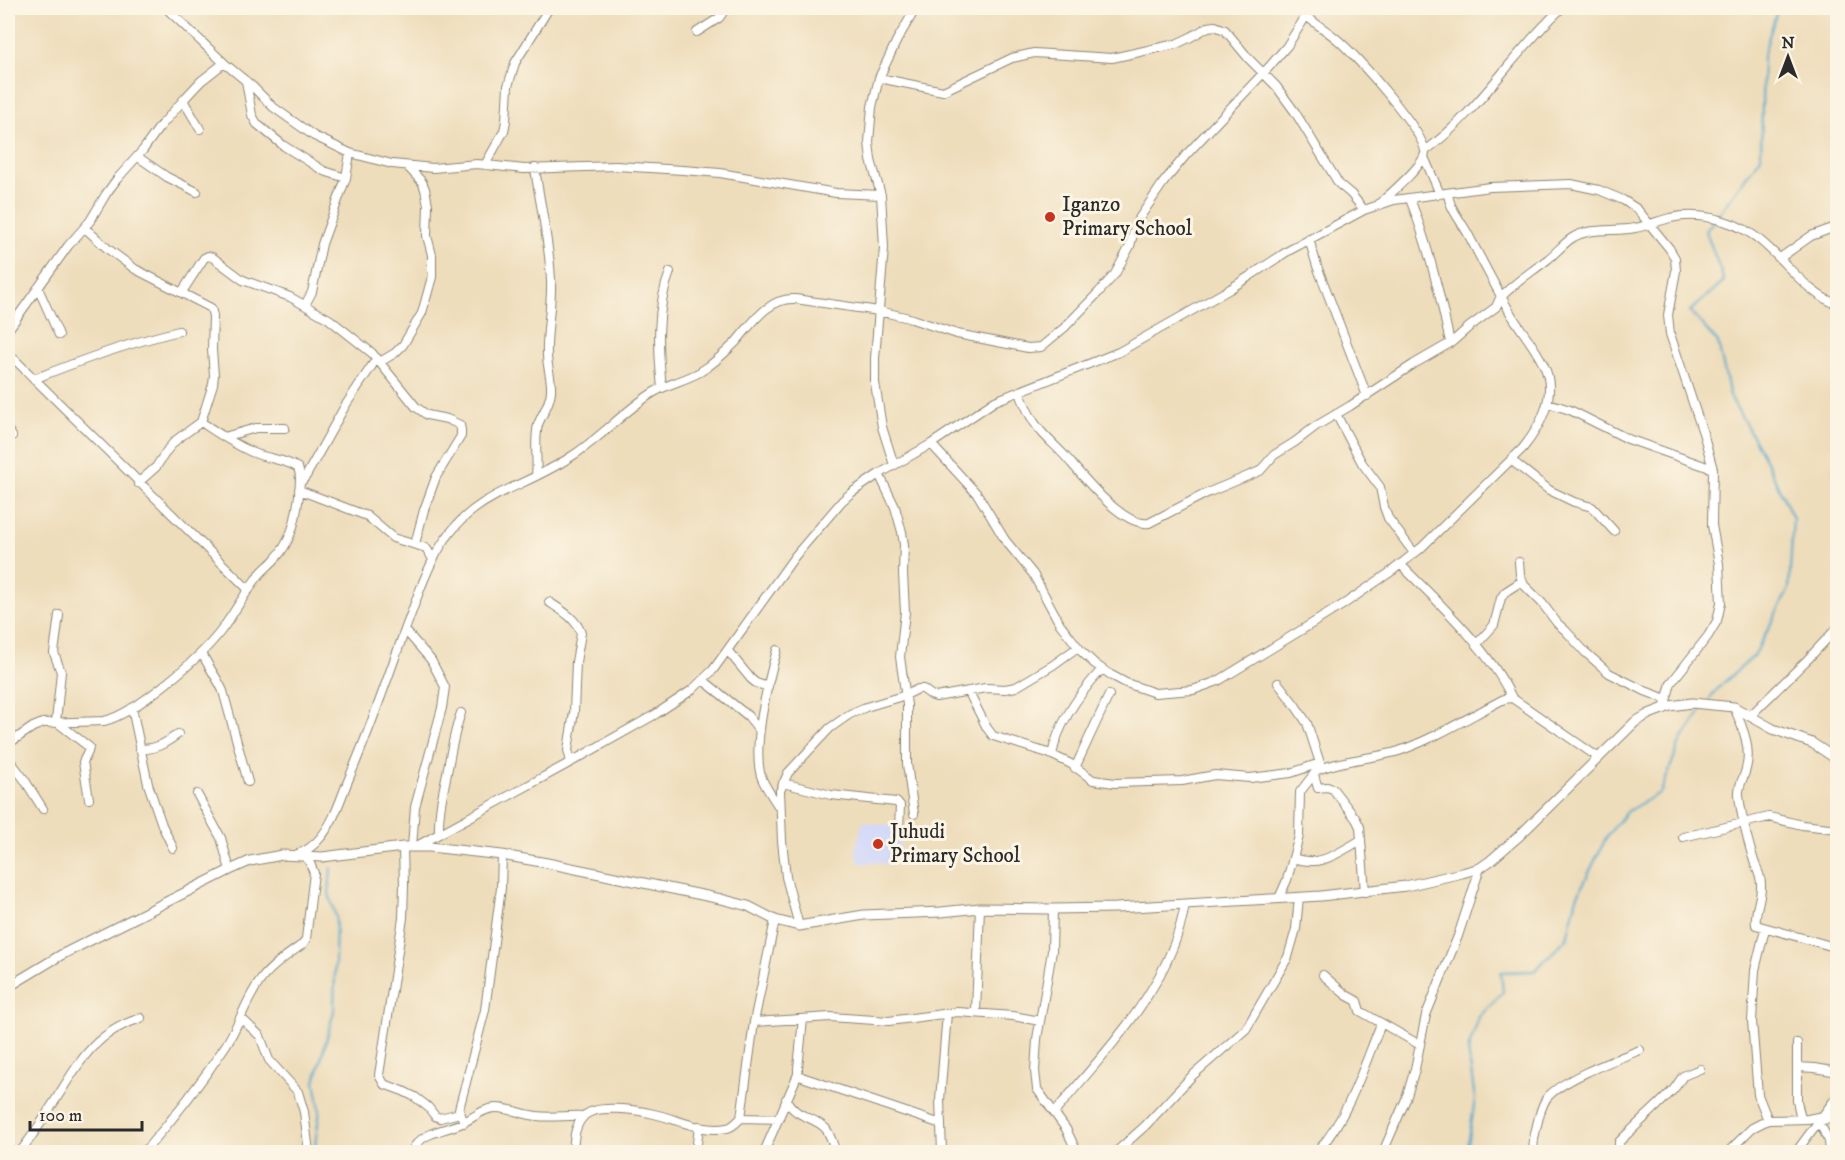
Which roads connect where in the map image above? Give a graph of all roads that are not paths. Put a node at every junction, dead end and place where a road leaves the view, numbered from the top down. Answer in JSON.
{"nodes":[{"id":1,"x":166,"y":8,"type":"edge"},
{"id":2,"x":549,"y":8,"type":"edge"},
{"id":3,"x":726,"y":8,"type":"edge"},
{"id":4,"x":916,"y":8,"type":"edge"},
{"id":5,"x":1300,"y":8,"type":"edge"},
{"id":6,"x":1312,"y":8,"type":"edge"},
{"id":7,"x":1562,"y":8,"type":"edge"},
{"id":8,"x":1306,"y":16,"type":"junction"},
{"id":9,"x":698,"y":32,"type":"dead end"},
{"id":10,"x":224,"y":63,"type":"junction"},
{"id":11,"x":1264,"y":73,"type":"junction"},
{"id":12,"x":879,"y":78,"type":"junction"},
{"id":13,"x":246,"y":81,"type":"junction"},
{"id":14,"x":183,"y":100,"type":"junction"},
{"id":15,"x":200,"y":129,"type":"dead end"},
{"id":16,"x":350,"y":153,"type":"junction"},
{"id":17,"x":1425,"y":154,"type":"junction"},
{"id":18,"x":138,"y":157,"type":"junction"},
{"id":19,"x":485,"y":165,"type":"junction"},
{"id":20,"x":407,"y":166,"type":"junction"},
{"id":21,"x":535,"y":168,"type":"junction"},
{"id":22,"x":346,"y":178,"type":"junction"},
{"id":23,"x":197,"y":192,"type":"dead end"},
{"id":24,"x":1444,"y":194,"type":"junction"},
{"id":25,"x":881,"y":195,"type":"junction"},
{"id":26,"x":1410,"y":199,"type":"junction"},
{"id":27,"x":1378,"y":205,"type":"junction"},
{"id":28,"x":1364,"y":210,"type":"junction"},
{"id":29,"x":1650,"y":224,"type":"junction"},
{"id":30,"x":1838,"y":226,"type":"edge"},
{"id":31,"x":85,"y":228,"type":"junction"},
{"id":32,"x":1309,"y":239,"type":"junction"},
{"id":33,"x":1780,"y":258,"type":"junction"},
{"id":34,"x":670,"y":272,"type":"dead end"},
{"id":35,"x":38,"y":288,"type":"junction"},
{"id":36,"x":182,"y":292,"type":"junction"},
{"id":37,"x":1501,"y":296,"type":"junction"},
{"id":38,"x":1838,"y":304,"type":"edge"},
{"id":39,"x":305,"y":305,"type":"junction"},
{"id":40,"x":879,"y":311,"type":"junction"},
{"id":41,"x":8,"y":330,"type":"edge"},
{"id":42,"x":179,"y":331,"type":"dead end"},
{"id":43,"x":59,"y":335,"type":"dead end"},
{"id":44,"x":1452,"y":342,"type":"junction"},
{"id":45,"x":8,"y":353,"type":"edge"},
{"id":46,"x":378,"y":360,"type":"junction"},
{"id":47,"x":34,"y":380,"type":"junction"},
{"id":48,"x":662,"y":388,"type":"junction"},
{"id":49,"x":1020,"y":393,"type":"junction"},
{"id":50,"x":1367,"y":396,"type":"junction"},
{"id":51,"x":1548,"y":403,"type":"junction"},
{"id":52,"x":1336,"y":414,"type":"junction"},
{"id":53,"x":201,"y":422,"type":"junction"},
{"id":54,"x":285,"y":428,"type":"dead end"},
{"id":55,"x":224,"y":437,"type":"junction"},
{"id":56,"x":931,"y":444,"type":"junction"},
{"id":57,"x":1512,"y":460,"type":"junction"},
{"id":58,"x":894,"y":465,"type":"junction"},
{"id":59,"x":1713,"y":469,"type":"junction"},
{"id":60,"x":879,"y":474,"type":"junction"},
{"id":61,"x":536,"y":476,"type":"junction"},
{"id":62,"x":138,"y":483,"type":"junction"},
{"id":63,"x":299,"y":486,"type":"junction"},
{"id":64,"x":1614,"y":531,"type":"dead end"},
{"id":65,"x":415,"y":544,"type":"junction"},
{"id":66,"x":1414,"y":553,"type":"junction"},
{"id":67,"x":433,"y":559,"type":"junction"},
{"id":68,"x":1519,"y":562,"type":"dead end"},
{"id":69,"x":1400,"y":564,"type":"junction"},
{"id":70,"x":1522,"y":580,"type":"junction"},
{"id":71,"x":249,"y":590,"type":"junction"},
{"id":72,"x":549,"y":602,"type":"dead end"},
{"id":73,"x":59,"y":615,"type":"dead end"},
{"id":74,"x":1838,"y":627,"type":"edge"},
{"id":75,"x":405,"y":630,"type":"junction"},
{"id":76,"x":1476,"y":645,"type":"junction"},
{"id":77,"x":1078,"y":647,"type":"junction"},
{"id":78,"x":777,"y":650,"type":"dead end"},
{"id":79,"x":728,"y":651,"type":"junction"},
{"id":80,"x":202,"y":652,"type":"junction"},
{"id":81,"x":1102,"y":669,"type":"junction"},
{"id":82,"x":703,"y":680,"type":"junction"},
{"id":83,"x":1278,"y":683,"type":"dead end"},
{"id":84,"x":768,"y":687,"type":"junction"},
{"id":85,"x":968,"y":691,"type":"junction"},
{"id":86,"x":906,"y":695,"type":"junction"},
{"id":87,"x":1109,"y":695,"type":"dead end"},
{"id":88,"x":1512,"y":698,"type":"junction"},
{"id":89,"x":1665,"y":704,"type":"junction"},
{"id":90,"x":1734,"y":707,"type":"junction"},
{"id":91,"x":132,"y":708,"type":"junction"},
{"id":92,"x":462,"y":712,"type":"dead end"},
{"id":93,"x":1751,"y":715,"type":"junction"},
{"id":94,"x":56,"y":722,"type":"junction"},
{"id":95,"x":760,"y":731,"type":"junction"},
{"id":96,"x":178,"y":734,"type":"dead end"},
{"id":97,"x":8,"y":741,"type":"edge"},
{"id":98,"x":140,"y":749,"type":"junction"},
{"id":99,"x":1052,"y":754,"type":"junction"},
{"id":100,"x":8,"y":758,"type":"edge"},
{"id":101,"x":1599,"y":758,"type":"junction"},
{"id":102,"x":1838,"y":760,"type":"edge"},
{"id":103,"x":571,"y":762,"type":"junction"},
{"id":104,"x":1075,"y":768,"type":"junction"},
{"id":105,"x":1317,"y":770,"type":"junction"},
{"id":106,"x":248,"y":782,"type":"dead end"},
{"id":107,"x":783,"y":783,"type":"junction"},
{"id":108,"x":197,"y":794,"type":"dead end"},
{"id":109,"x":88,"y":799,"type":"dead end"},
{"id":110,"x":42,"y":809,"type":"dead end"},
{"id":111,"x":780,"y":811,"type":"junction"},
{"id":112,"x":914,"y":814,"type":"dead end"},
{"id":113,"x":1744,"y":822,"type":"junction"},
{"id":114,"x":1838,"y":829,"type":"edge"},
{"id":115,"x":899,"y":830,"type":"dead end"},
{"id":116,"x":439,"y":834,"type":"junction"},
{"id":117,"x":1683,"y":837,"type":"dead end"},
{"id":118,"x":1361,"y":840,"type":"junction"},
{"id":119,"x":410,"y":847,"type":"junction"},
{"id":120,"x":173,"y":848,"type":"dead end"},
{"id":121,"x":282,"y":855,"type":"junction"},
{"id":122,"x":502,"y":855,"type":"junction"},
{"id":123,"x":304,"y":856,"type":"junction"},
{"id":124,"x":1293,"y":858,"type":"junction"},
{"id":125,"x":1480,"y":868,"type":"junction"},
{"id":126,"x":230,"y":870,"type":"junction"},
{"id":127,"x":1365,"y":892,"type":"junction"},
{"id":128,"x":1299,"y":897,"type":"junction"},
{"id":129,"x":1279,"y":898,"type":"junction"},
{"id":130,"x":1185,"y":904,"type":"junction"},
{"id":131,"x":980,"y":908,"type":"junction"},
{"id":132,"x":1053,"y":909,"type":"junction"},
{"id":133,"x":775,"y":920,"type":"junction"},
{"id":134,"x":799,"y":926,"type":"junction"},
{"id":135,"x":1765,"y":929,"type":"junction"},
{"id":136,"x":1838,"y":948,"type":"edge"},
{"id":137,"x":1323,"y":975,"type":"dead end"},
{"id":138,"x":8,"y":987,"type":"edge"},
{"id":139,"x":976,"y":1012,"type":"junction"},
{"id":140,"x":947,"y":1013,"type":"junction"},
{"id":141,"x":141,"y":1018,"type":"dead end"},
{"id":142,"x":241,"y":1018,"type":"junction"},
{"id":143,"x":803,"y":1019,"type":"junction"},
{"id":144,"x":1040,"y":1021,"type":"junction"},
{"id":145,"x":754,"y":1022,"type":"junction"},
{"id":146,"x":1381,"y":1024,"type":"junction"},
{"id":147,"x":1797,"y":1043,"type":"dead end"},
{"id":148,"x":1420,"y":1045,"type":"junction"},
{"id":149,"x":1640,"y":1050,"type":"dead end"},
{"id":150,"x":1797,"y":1067,"type":"junction"},
{"id":151,"x":1700,"y":1069,"type":"dead end"},
{"id":152,"x":1838,"y":1072,"type":"edge"},
{"id":153,"x":798,"y":1074,"type":"junction"},
{"id":154,"x":1838,"y":1095,"type":"edge"},
{"id":155,"x":786,"y":1099,"type":"junction"},
{"id":156,"x":1054,"y":1112,"type":"junction"},
{"id":157,"x":460,"y":1113,"type":"junction"},
{"id":158,"x":1838,"y":1114,"type":"edge"},
{"id":159,"x":584,"y":1116,"type":"junction"},
{"id":160,"x":741,"y":1118,"type":"junction"},
{"id":161,"x":779,"y":1119,"type":"junction"},
{"id":162,"x":1801,"y":1119,"type":"junction"},
{"id":163,"x":1821,"y":1119,"type":"junction"},
{"id":164,"x":1767,"y":1120,"type":"junction"},
{"id":165,"x":464,"y":1123,"type":"junction"},
{"id":166,"x":941,"y":1124,"type":"junction"},
{"id":167,"x":699,"y":1126,"type":"junction"},
{"id":168,"x":20,"y":1152,"type":"edge"},
{"id":169,"x":144,"y":1152,"type":"edge"},
{"id":170,"x":309,"y":1152,"type":"edge"},
{"id":171,"x":411,"y":1152,"type":"edge"},
{"id":172,"x":573,"y":1152,"type":"edge"},
{"id":173,"x":696,"y":1152,"type":"edge"},
{"id":174,"x":764,"y":1152,"type":"edge"},
{"id":175,"x":836,"y":1152,"type":"edge"},
{"id":176,"x":942,"y":1152,"type":"edge"},
{"id":177,"x":1077,"y":1152,"type":"edge"},
{"id":178,"x":1116,"y":1152,"type":"edge"},
{"id":179,"x":1317,"y":1152,"type":"edge"},
{"id":180,"x":1383,"y":1152,"type":"edge"},
{"id":181,"x":1534,"y":1152,"type":"edge"},
{"id":182,"x":1619,"y":1152,"type":"edge"},
{"id":183,"x":1728,"y":1152,"type":"edge"},
{"id":184,"x":1796,"y":1152,"type":"edge"},
{"id":185,"x":1830,"y":1152,"type":"edge"}],
"edges":[{"from":1,"to":10,"type":"street"},
{"from":2,"to":19,"type":"street"},
{"from":3,"to":9,"type":"street"},
{"from":4,"to":12,"type":"street"},
{"from":5,"to":8,"type":"street"},
{"from":6,"to":8,"type":"street"},
{"from":7,"to":17,"type":"street"},
{"from":8,"to":11,"type":"street"},
{"from":8,"to":17,"type":"street"},
{"from":10,"to":13,"type":"street"},
{"from":10,"to":14,"type":"street"},
{"from":11,"to":12,"type":"street"},
{"from":11,"to":28,"type":"street"},
{"from":11,"to":40,"type":"street"},
{"from":12,"to":25,"type":"street"},
{"from":13,"to":16,"type":"street"},
{"from":13,"to":22,"type":"street"},
{"from":14,"to":15,"type":"street"},
{"from":14,"to":18,"type":"street"},
{"from":16,"to":20,"type":"street"},
{"from":16,"to":22,"type":"street"},
{"from":17,"to":24,"type":"street"},
{"from":17,"to":27,"type":"street"},
{"from":18,"to":23,"type":"street"},
{"from":18,"to":31,"type":"street"},
{"from":19,"to":20,"type":"street"},
{"from":19,"to":21,"type":"street"},
{"from":20,"to":46,"type":"street"},
{"from":21,"to":25,"type":"street"},
{"from":21,"to":61,"type":"street"},
{"from":22,"to":39,"type":"street"},
{"from":24,"to":26,"type":"street"},
{"from":24,"to":29,"type":"street"},
{"from":24,"to":37,"type":"street"},
{"from":25,"to":40,"type":"street"},
{"from":26,"to":27,"type":"street"},
{"from":26,"to":44,"type":"street"},
{"from":27,"to":28,"type":"street"},
{"from":28,"to":32,"type":"street"},
{"from":29,"to":33,"type":"street"},
{"from":29,"to":37,"type":"street"},
{"from":29,"to":59,"type":"street"},
{"from":30,"to":33,"type":"street"},
{"from":31,"to":35,"type":"street"},
{"from":31,"to":36,"type":"street"},
{"from":32,"to":49,"type":"street"},
{"from":32,"to":50,"type":"street"},
{"from":33,"to":38,"type":"street"},
{"from":34,"to":48,"type":"street"},
{"from":35,"to":41,"type":"street"},
{"from":35,"to":43,"type":"street"},
{"from":36,"to":39,"type":"street"},
{"from":36,"to":53,"type":"street"},
{"from":37,"to":44,"type":"street"},
{"from":37,"to":51,"type":"street"},
{"from":39,"to":46,"type":"street"},
{"from":40,"to":48,"type":"street"},
{"from":40,"to":58,"type":"street"},
{"from":42,"to":47,"type":"street"},
{"from":44,"to":50,"type":"street"},
{"from":45,"to":47,"type":"street"},
{"from":46,"to":63,"type":"street"},
{"from":46,"to":65,"type":"street"},
{"from":47,"to":62,"type":"street"},
{"from":48,"to":61,"type":"street"},
{"from":49,"to":52,"type":"street"},
{"from":49,"to":56,"type":"street"},
{"from":50,"to":52,"type":"street"},
{"from":51,"to":57,"type":"street"},
{"from":51,"to":59,"type":"street"},
{"from":52,"to":66,"type":"street"},
{"from":53,"to":55,"type":"street"},
{"from":53,"to":62,"type":"street"},
{"from":54,"to":55,"type":"street"},
{"from":55,"to":63,"type":"street"},
{"from":56,"to":58,"type":"street"},
{"from":56,"to":77,"type":"street"},
{"from":57,"to":64,"type":"street"},
{"from":57,"to":66,"type":"street"},
{"from":58,"to":60,"type":"street"},
{"from":59,"to":89,"type":"street"},
{"from":60,"to":79,"type":"street"},
{"from":60,"to":86,"type":"street"},
{"from":61,"to":67,"type":"street"},
{"from":62,"to":71,"type":"street"},
{"from":63,"to":65,"type":"street"},
{"from":63,"to":71,"type":"street"},
{"from":65,"to":67,"type":"street"},
{"from":66,"to":69,"type":"street"},
{"from":67,"to":75,"type":"street"},
{"from":68,"to":70,"type":"street"},
{"from":69,"to":76,"type":"street"},
{"from":69,"to":81,"type":"street"},
{"from":70,"to":76,"type":"street"},
{"from":70,"to":89,"type":"street"},
{"from":71,"to":80,"type":"street"},
{"from":72,"to":103,"type":"street"},
{"from":73,"to":94,"type":"street"},
{"from":74,"to":93,"type":"street"},
{"from":75,"to":119,"type":"street"},
{"from":75,"to":121,"type":"street"},
{"from":76,"to":88,"type":"street"},
{"from":77,"to":81,"type":"street"},
{"from":77,"to":85,"type":"street"},
{"from":78,"to":84,"type":"street"},
{"from":79,"to":82,"type":"street"},
{"from":79,"to":84,"type":"street"},
{"from":80,"to":91,"type":"street"},
{"from":80,"to":106,"type":"street"},
{"from":81,"to":99,"type":"street"},
{"from":82,"to":95,"type":"street"},
{"from":82,"to":103,"type":"street"},
{"from":83,"to":105,"type":"street"},
{"from":84,"to":95,"type":"street"},
{"from":85,"to":86,"type":"street"},
{"from":85,"to":99,"type":"street"},
{"from":86,"to":107,"type":"street"},
{"from":86,"to":112,"type":"street"},
{"from":87,"to":104,"type":"street"},
{"from":88,"to":101,"type":"street"},
{"from":88,"to":105,"type":"street"},
{"from":89,"to":90,"type":"street"},
{"from":89,"to":101,"type":"street"},
{"from":90,"to":93,"type":"street"},
{"from":90,"to":113,"type":"street"},
{"from":91,"to":94,"type":"street"},
{"from":91,"to":98,"type":"street"},
{"from":92,"to":116,"type":"street"},
{"from":93,"to":102,"type":"street"},
{"from":94,"to":97,"type":"street"},
{"from":94,"to":109,"type":"street"},
{"from":95,"to":111,"type":"street"},
{"from":96,"to":98,"type":"street"},
{"from":98,"to":120,"type":"street"},
{"from":99,"to":104,"type":"street"},
{"from":100,"to":110,"type":"street"},
{"from":101,"to":125,"type":"street"},
{"from":103,"to":116,"type":"street"},
{"from":104,"to":105,"type":"street"},
{"from":105,"to":118,"type":"street"},
{"from":105,"to":124,"type":"street"},
{"from":107,"to":111,"type":"street"},
{"from":107,"to":115,"type":"street"},
{"from":108,"to":126,"type":"street"},
{"from":111,"to":134,"type":"street"},
{"from":113,"to":114,"type":"street"},
{"from":113,"to":117,"type":"street"},
{"from":113,"to":135,"type":"street"},
{"from":116,"to":119,"type":"street"},
{"from":118,"to":124,"type":"street"},
{"from":118,"to":127,"type":"street"},
{"from":119,"to":122,"type":"street"},
{"from":119,"to":123,"type":"street"},
{"from":119,"to":157,"type":"street"},
{"from":121,"to":123,"type":"street"},
{"from":121,"to":126,"type":"street"},
{"from":122,"to":133,"type":"street"},
{"from":122,"to":157,"type":"street"},
{"from":123,"to":142,"type":"street"},
{"from":124,"to":129,"type":"street"},
{"from":125,"to":127,"type":"street"},
{"from":125,"to":148,"type":"street"},
{"from":126,"to":138,"type":"street"},
{"from":127,"to":128,"type":"street"},
{"from":128,"to":129,"type":"street"},
{"from":128,"to":178,"type":"street"},
{"from":129,"to":130,"type":"street"},
{"from":130,"to":132,"type":"street"},
{"from":130,"to":156,"type":"street"},
{"from":131,"to":132,"type":"street"},
{"from":131,"to":134,"type":"street"},
{"from":131,"to":139,"type":"street"},
{"from":132,"to":144,"type":"street"},
{"from":133,"to":134,"type":"street"},
{"from":133,"to":145,"type":"street"},
{"from":135,"to":136,"type":"street"},
{"from":135,"to":164,"type":"street"},
{"from":137,"to":146,"type":"street"},
{"from":139,"to":140,"type":"street"},
{"from":139,"to":144,"type":"street"},
{"from":140,"to":143,"type":"street"},
{"from":140,"to":166,"type":"street"},
{"from":141,"to":168,"type":"street"},
{"from":142,"to":169,"type":"street"},
{"from":142,"to":170,"type":"street"},
{"from":143,"to":145,"type":"street"},
{"from":143,"to":153,"type":"street"},
{"from":144,"to":156,"type":"street"},
{"from":145,"to":160,"type":"street"},
{"from":146,"to":148,"type":"street"},
{"from":146,"to":179,"type":"street"},
{"from":147,"to":150,"type":"street"},
{"from":148,"to":180,"type":"street"},
{"from":149,"to":181,"type":"street"},
{"from":150,"to":152,"type":"street"},
{"from":150,"to":162,"type":"street"},
{"from":151,"to":182,"type":"street"},
{"from":153,"to":155,"type":"street"},
{"from":153,"to":166,"type":"street"},
{"from":154,"to":163,"type":"street"},
{"from":155,"to":161,"type":"street"},
{"from":155,"to":175,"type":"street"},
{"from":156,"to":177,"type":"street"},
{"from":157,"to":165,"type":"street"},
{"from":158,"to":163,"type":"street"},
{"from":159,"to":165,"type":"street"},
{"from":159,"to":167,"type":"street"},
{"from":159,"to":172,"type":"street"},
{"from":160,"to":161,"type":"street"},
{"from":160,"to":167,"type":"street"},
{"from":161,"to":174,"type":"street"},
{"from":162,"to":163,"type":"street"},
{"from":162,"to":164,"type":"street"},
{"from":163,"to":184,"type":"street"},
{"from":163,"to":185,"type":"street"},
{"from":164,"to":183,"type":"street"},
{"from":165,"to":171,"type":"street"},
{"from":166,"to":176,"type":"street"},
{"from":167,"to":173,"type":"street"}]}
